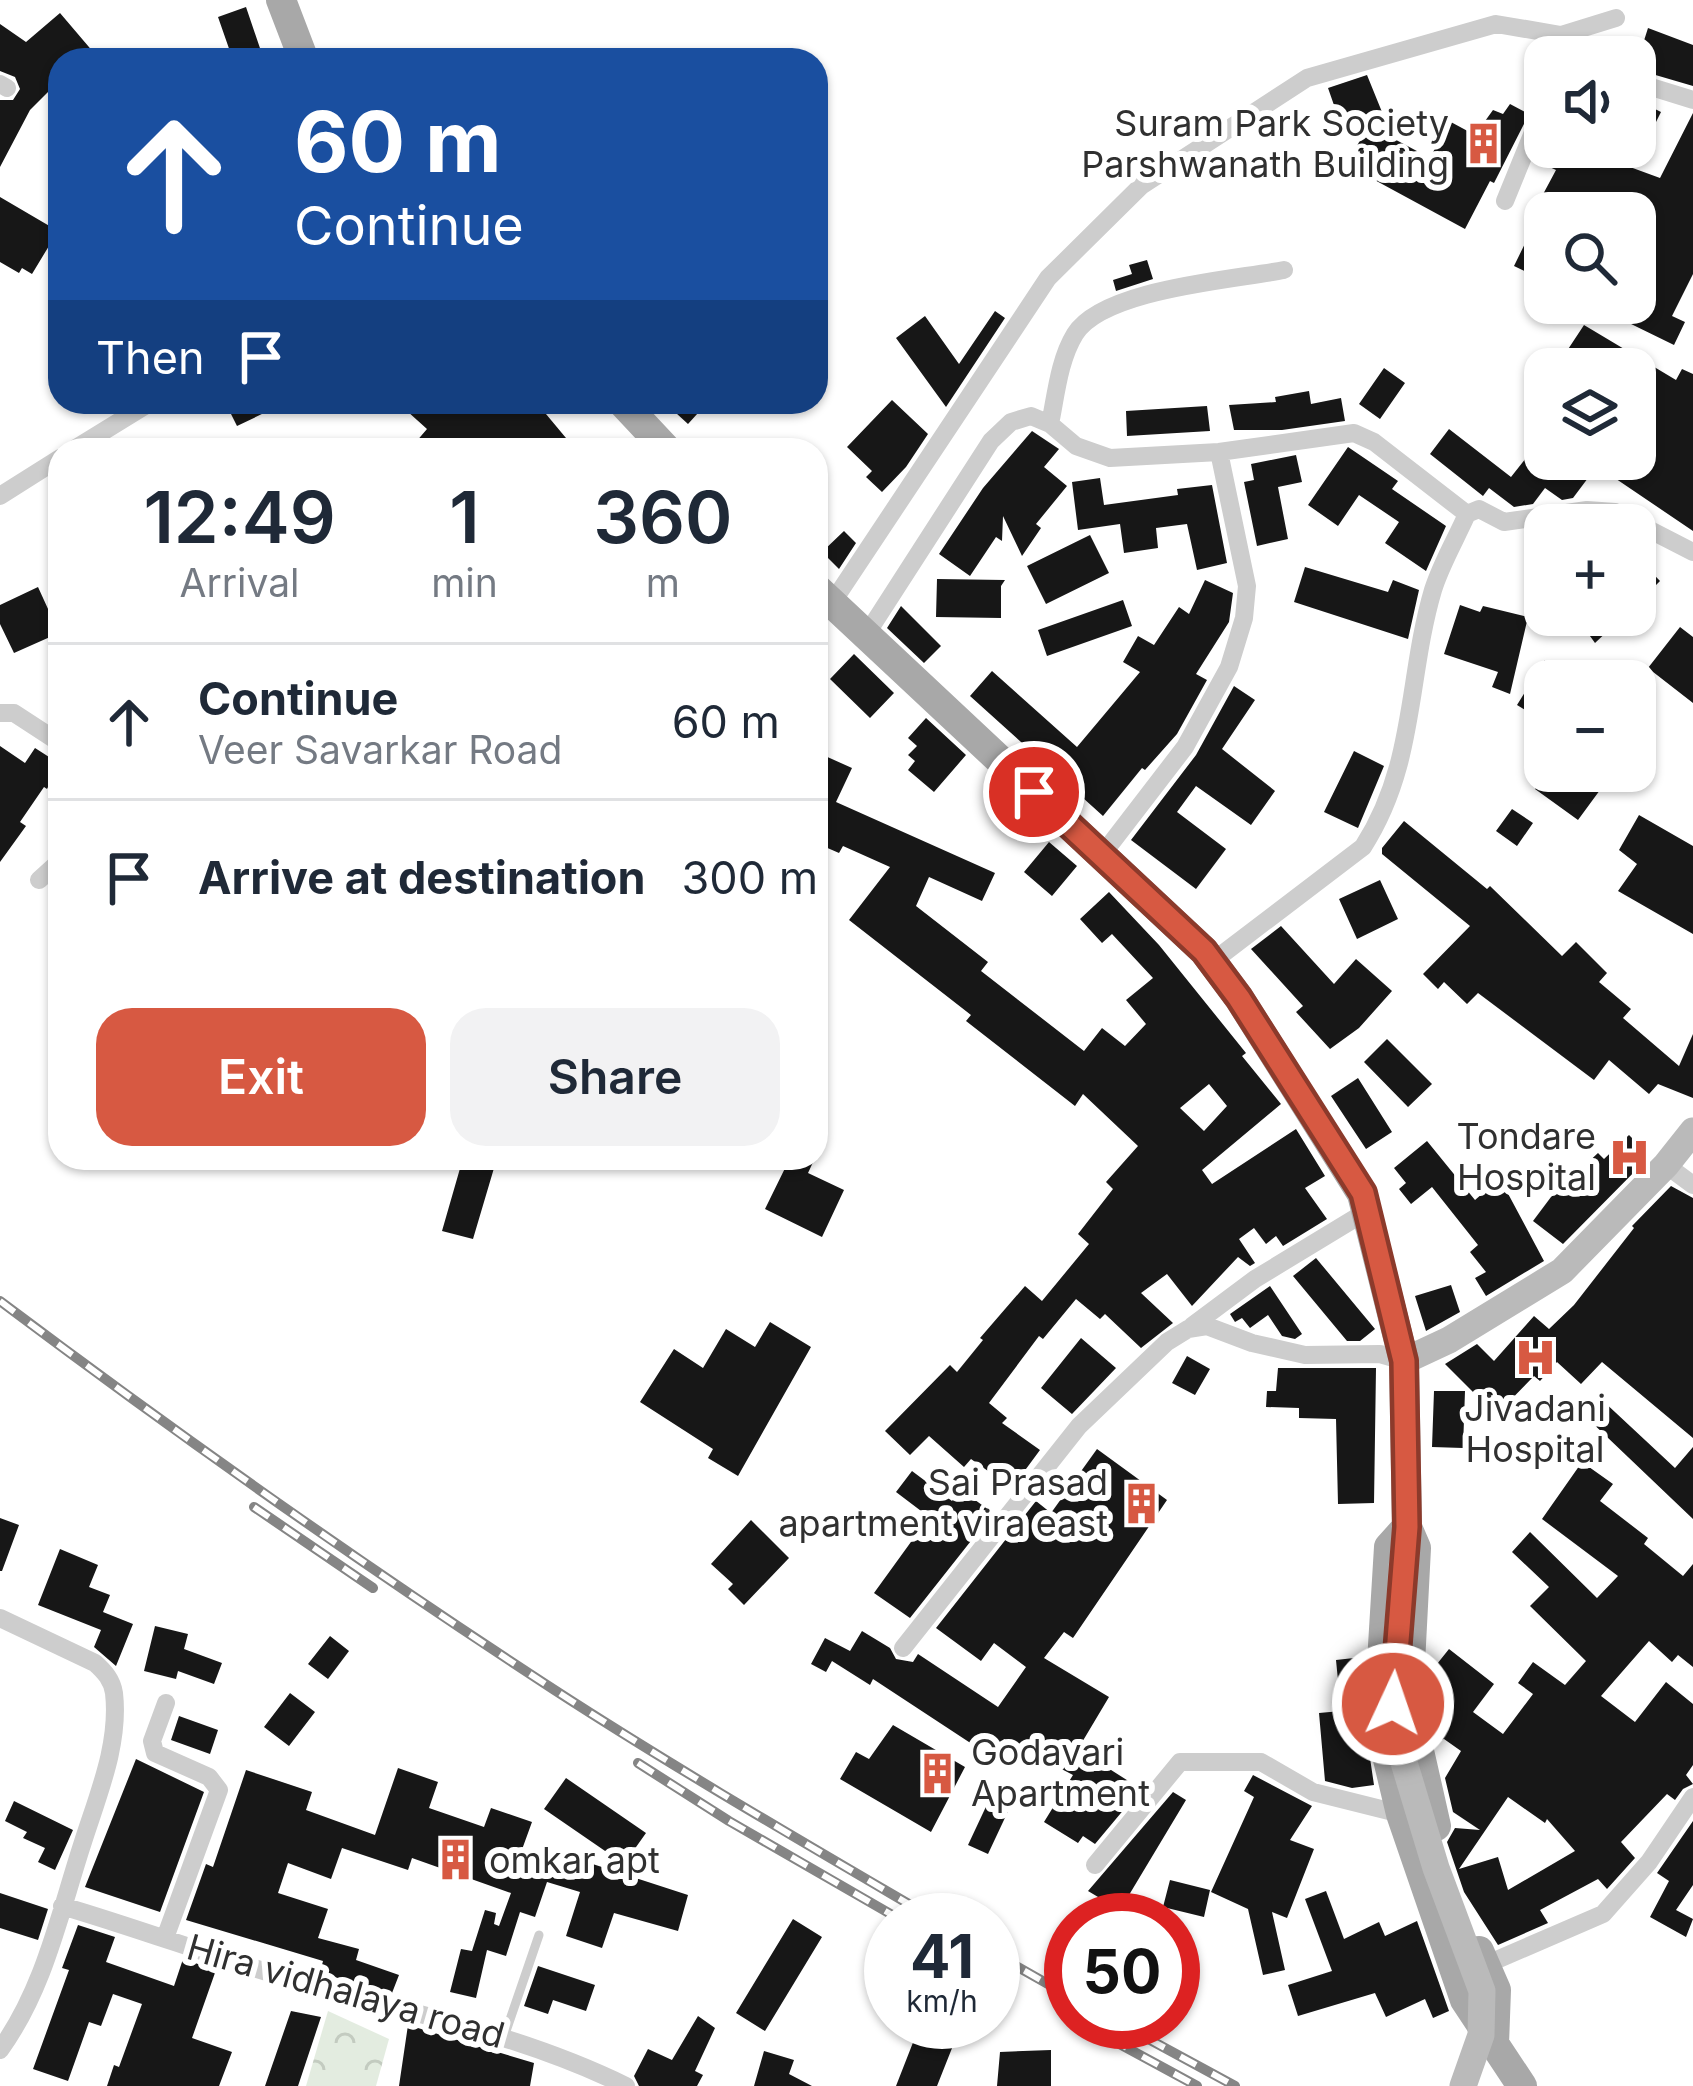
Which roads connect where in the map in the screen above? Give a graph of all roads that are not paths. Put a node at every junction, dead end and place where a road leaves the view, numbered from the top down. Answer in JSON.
{"nodes":[{"id":1,"x":281,"y":0,"type":"edge"},
{"id":2,"x":1616,"y":18,"type":"dead end"},
{"id":3,"x":299,"y":48,"type":"edge"},
{"id":4,"x":1656,"y":89,"type":"edge"},
{"id":5,"x":1693,"y":100,"type":"edge"},
{"id":6,"x":1524,"y":154,"type":"edge"},
{"id":7,"x":1505,"y":201,"type":"dead end"},
{"id":8,"x":1284,"y":270,"type":"dead end"},
{"id":9,"x":132,"y":414,"type":"edge"},
{"id":10,"x":634,"y":414,"type":"edge"},
{"id":11,"x":1050,"y":424,"type":"junction"},
{"id":12,"x":92,"y":438,"type":"edge"},
{"id":13,"x":656,"y":438,"type":"edge"},
{"id":14,"x":1219,"y":452,"type":"junction"},
{"id":15,"x":48,"y":466,"type":"edge"},
{"id":16,"x":0,"y":496,"type":"edge"},
{"id":17,"x":1467,"y":514,"type":"junction"},
{"id":18,"x":1693,"y":552,"type":"edge"},
{"id":19,"x":828,"y":590,"type":"edge"},
{"id":20,"x":828,"y":600,"type":"edge"},
{"id":21,"x":866,"y":635,"type":"junction"},
{"id":22,"x":0,"y":713,"type":"edge"},
{"id":23,"x":48,"y":735,"type":"edge"},
{"id":24,"x":1102,"y":855,"type":"junction"},
{"id":25,"x":48,"y":871,"type":"edge"},
{"id":26,"x":39,"y":880,"type":"dead end"},
{"id":27,"x":1213,"y":962,"type":"junction"},
{"id":28,"x":1693,"y":1131,"type":"edge"},
{"id":29,"x":1666,"y":1166,"type":"junction"},
{"id":30,"x":1693,"y":1185,"type":"edge"},
{"id":31,"x":1367,"y":1211,"type":"junction"},
{"id":32,"x":1189,"y":1329,"type":"junction"},
{"id":33,"x":1404,"y":1361,"type":"junction"},
{"id":34,"x":1407,"y":1527,"type":"junction"},
{"id":35,"x":0,"y":1618,"type":"edge"},
{"id":36,"x":903,"y":1648,"type":"dead end"},
{"id":37,"x":166,"y":1702,"type":"dead end"},
{"id":38,"x":1693,"y":1798,"type":"edge"},
{"id":39,"x":1401,"y":1814,"type":"junction"},
{"id":40,"x":1095,"y":1865,"type":"dead end"},
{"id":41,"x":62,"y":1906,"type":"junction"},
{"id":42,"x":538,"y":1935,"type":"dead end"},
{"id":43,"x":166,"y":1938,"type":"junction"},
{"id":44,"x":1485,"y":1965,"type":"junction"},
{"id":45,"x":504,"y":2037,"type":"junction"},
{"id":46,"x":1494,"y":2044,"type":"junction"},
{"id":47,"x":0,"y":2050,"type":"edge"},
{"id":48,"x":626,"y":2086,"type":"edge"},
{"id":49,"x":1463,"y":2086,"type":"edge"},
{"id":50,"x":1522,"y":2086,"type":"edge"}],
"edges":[{"from":1,"to":3,"type":"main road"},
{"from":2,"to":19,"type":"street"},
{"from":4,"to":5,"type":"street"},
{"from":6,"to":7,"type":"street"},
{"from":8,"to":11,"type":"street"},
{"from":9,"to":12,"type":"street"},
{"from":10,"to":13,"type":"main road"},
{"from":11,"to":14,"type":"street"},
{"from":11,"to":21,"type":"street"},
{"from":14,"to":17,"type":"street"},
{"from":14,"to":24,"type":"street"},
{"from":15,"to":16,"type":"street"},
{"from":17,"to":18,"type":"street"},
{"from":17,"to":27,"type":"street"},
{"from":20,"to":21,"type":"main road"},
{"from":21,"to":24,"type":"main road"},
{"from":22,"to":23,"type":"street"},
{"from":24,"to":27,"type":"main road"},
{"from":25,"to":26,"type":"street"},
{"from":27,"to":31,"type":"main road"},
{"from":28,"to":29,"type":"main road"},
{"from":29,"to":30,"type":"street"},
{"from":29,"to":33,"type":"main road"},
{"from":31,"to":32,"type":"street"},
{"from":31,"to":33,"type":"main road"},
{"from":32,"to":33,"type":"street"},
{"from":32,"to":36,"type":"street"},
{"from":33,"to":34,"type":"main road"},
{"from":34,"to":39,"type":"main road"},
{"from":34,"to":44,"type":"main road"},
{"from":34,"to":49,"type":"main road","bridge":true},
{"from":35,"to":41,"type":"street"},
{"from":37,"to":43,"type":"street"},
{"from":38,"to":44,"type":"street"},
{"from":39,"to":40,"type":"street"},
{"from":39,"to":46,"type":"main road"},
{"from":41,"to":43,"type":"street","name":"Hira vidhalaya road"},
{"from":41,"to":47,"type":"street"},
{"from":42,"to":45,"type":"lane"},
{"from":43,"to":45,"type":"street","name":"Hira vidhalaya road"},
{"from":44,"to":46,"type":"main road"},
{"from":45,"to":48,"type":"street","name":"Hira vidhalaya road"},
{"from":46,"to":50,"type":"main road"}]}
